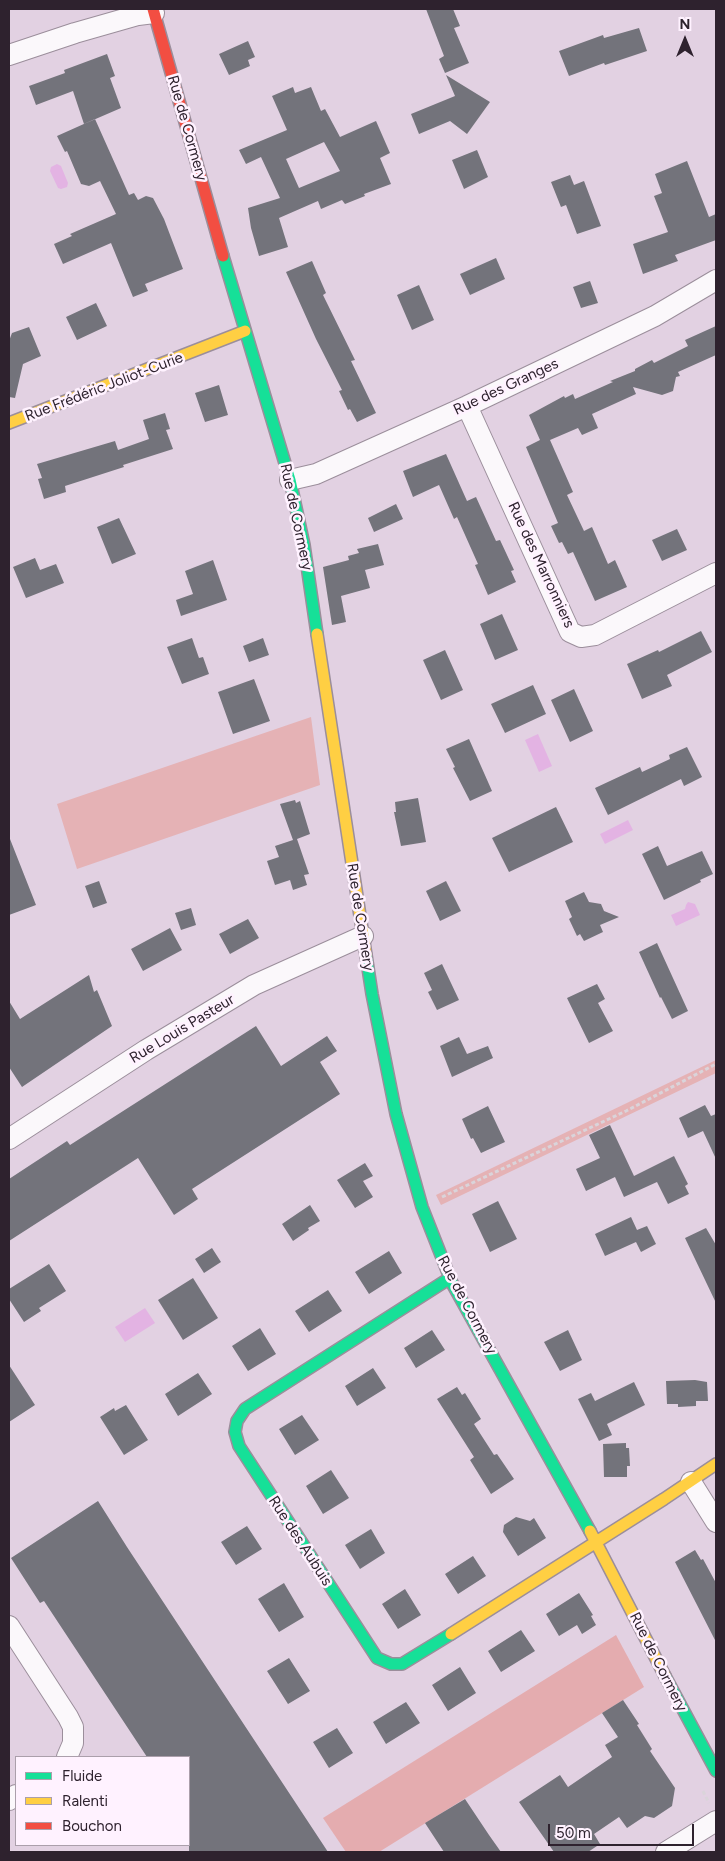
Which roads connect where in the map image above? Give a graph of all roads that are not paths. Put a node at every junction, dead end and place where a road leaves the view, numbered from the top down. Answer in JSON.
{"nodes":[{"id":1,"x":153,"y":11,"type":"edge"},
{"id":2,"x":9,"y":55,"type":"edge"},
{"id":3,"x":716,"y":280,"type":"edge"},
{"id":4,"x":245,"y":331,"type":"junction"},
{"id":5,"x":467,"y":406,"type":"junction"},
{"id":6,"x":9,"y":423,"type":"edge"},
{"id":7,"x":290,"y":480,"type":"junction"},
{"id":8,"x":716,"y":573,"type":"edge"},
{"id":9,"x":363,"y":936,"type":"junction"},
{"id":10,"x":9,"y":1139,"type":"edge"},
{"id":11,"x":450,"y":1278,"type":"junction"},
{"id":12,"x":716,"y":1464,"type":"edge"},
{"id":13,"x":691,"y":1482,"type":"junction"},
{"id":14,"x":716,"y":1522,"type":"edge"},
{"id":15,"x":597,"y":1542,"type":"junction"},
{"id":16,"x":9,"y":1626,"type":"edge"},
{"id":17,"x":68,"y":1756,"type":"edge"},
{"id":18,"x":716,"y":1771,"type":"edge"},
{"id":19,"x":716,"y":1821,"type":"edge"},
{"id":20,"x":666,"y":1852,"type":"edge"}],
"edges":[{"from":1,"to":2,"type":"street"},
{"from":1,"to":4,"type":"main road","name":"Rue de Cormery"},
{"from":3,"to":5,"type":"street","name":"Rue des Granges"},
{"from":4,"to":6,"type":"main road","name":"Rue Frédéric Joliot-Curie"},
{"from":4,"to":7,"type":"main road","name":"Rue de Cormery"},
{"from":5,"to":7,"type":"street","name":"Rue des Granges"},
{"from":5,"to":8,"type":"street","name":"Rue des Marronniers"},
{"from":7,"to":9,"type":"main road","name":"Rue de Cormery"},
{"from":9,"to":10,"type":"street","name":"Rue Louis Pasteur"},
{"from":9,"to":11,"type":"main road","name":"Rue de Cormery"},
{"from":11,"to":15,"type":"main road","name":"Rue de Cormery"},
{"from":11,"to":15,"type":"main road","name":"Rue des Aubuis"},
{"from":12,"to":13,"type":"main road","name":"Rue des Aubuis"},
{"from":13,"to":14,"type":"street"},
{"from":13,"to":15,"type":"main road","name":"Rue des Aubuis"},
{"from":15,"to":18,"type":"main road","name":"Rue de Cormery"},
{"from":16,"to":17,"type":"street"},
{"from":19,"to":20,"type":"street"}]}
